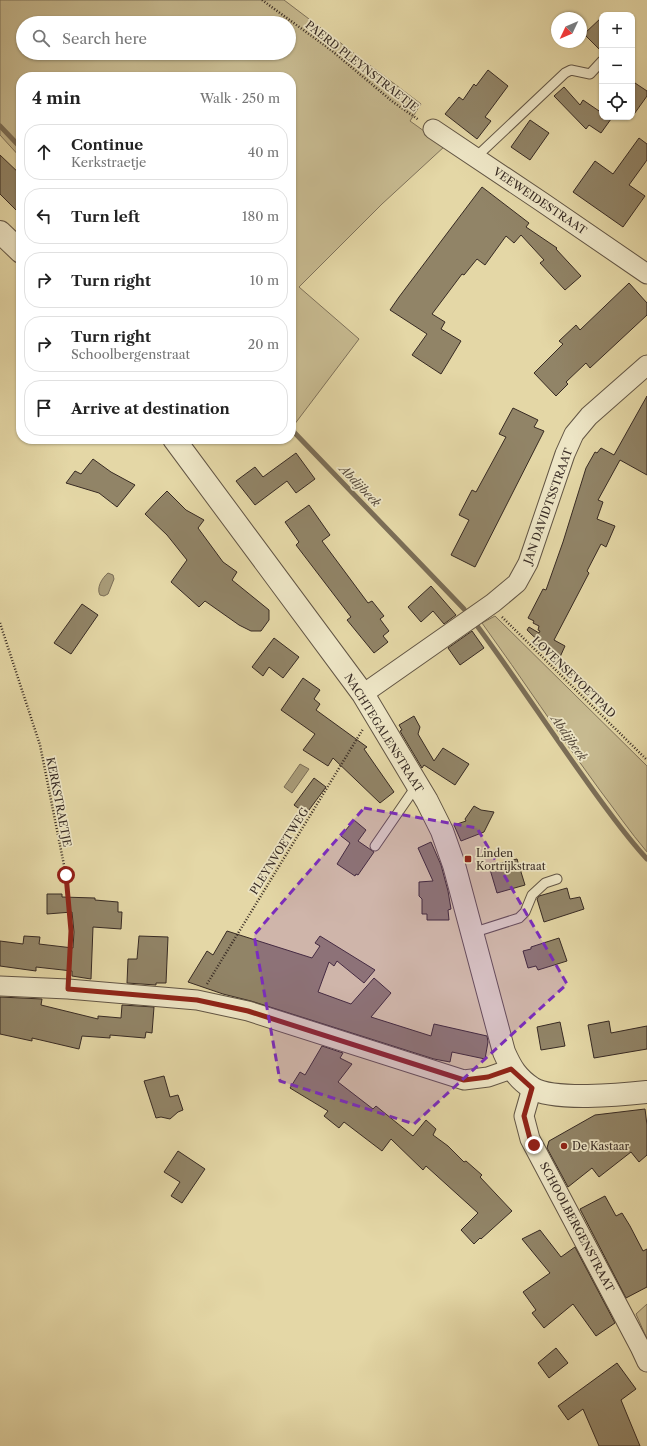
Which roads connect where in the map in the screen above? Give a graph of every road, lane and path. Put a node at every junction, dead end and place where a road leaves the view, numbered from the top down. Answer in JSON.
{"nodes":[{"id":1,"x":262,"y":0,"type":"edge"},
{"id":2,"x":284,"y":16,"type":"edge"},
{"id":3,"x":296,"y":25,"type":"edge"},
{"id":4,"x":599,"y":64,"type":"edge"},
{"id":5,"x":433,"y":129,"type":"joint"},
{"id":6,"x":475,"y":158,"type":"junction"},
{"id":7,"x":0,"y":232,"type":"edge"},
{"id":8,"x":16,"y":247,"type":"edge"},
{"id":9,"x":647,"y":274,"type":"edge"},
{"id":10,"x":647,"y":366,"type":"edge"},
{"id":11,"x":178,"y":444,"type":"edge"},
{"id":12,"x":493,"y":604,"type":"junction"},
{"id":13,"x":0,"y":623,"type":"edge"},
{"id":14,"x":368,"y":703,"type":"junction"},
{"id":15,"x":647,"y":760,"type":"edge"},
{"id":16,"x":417,"y":785,"type":"junction"},
{"id":17,"x":375,"y":846,"type":"dead end"},
{"id":18,"x":557,"y":879,"type":"dead end"},
{"id":19,"x":472,"y":933,"type":"junction"},
{"id":20,"x":0,"y":986,"type":"edge"},
{"id":21,"x":68,"y":989,"type":"junction"},
{"id":22,"x":197,"y":1000,"type":"junction"},
{"id":23,"x":511,"y":1069,"type":"junction"},
{"id":24,"x":532,"y":1088,"type":"junction"},
{"id":25,"x":647,"y":1092,"type":"edge"},
{"id":26,"x":647,"y":1362,"type":"edge"}],
"edges":[{"from":1,"to":2,"type":"path","name":"PAERD PLEYNSTRAETJE"},
{"from":3,"to":5,"type":"path","name":"PAERD PLEYNSTRAETJE"},
{"from":4,"to":6,"type":"lane"},
{"from":5,"to":6,"type":"street","name":"VEEWEIDESTRAAT"},
{"from":6,"to":9,"type":"street","name":"VEEWEIDESTRAAT"},
{"from":7,"to":8,"type":"street"},
{"from":10,"to":12,"type":"street","name":"JAN DAVIDTSSTRAAT"},
{"from":11,"to":14,"type":"street","name":"NACHTEGALENSTRAAT"},
{"from":12,"to":14,"type":"street","name":"JAN DAVIDTSSTRAAT"},
{"from":12,"to":15,"type":"path","name":"LOVENSEVOETPAD"},
{"from":13,"to":21,"type":"path","name":"KERKSTRAETJE"},
{"from":14,"to":16,"type":"street","name":"NACHTEGALENSTRAAT"},
{"from":14,"to":22,"type":"path","name":"PLEYNVOETWEG"},
{"from":16,"to":17,"type":"lane"},
{"from":16,"to":19,"type":"street","name":"NACHTEGALENSTRAAT"},
{"from":18,"to":19,"type":"lane"},
{"from":19,"to":23,"type":"street","name":"NACHTEGALENSTRAAT"},
{"from":20,"to":21,"type":"street"},
{"from":21,"to":22,"type":"street"},
{"from":22,"to":23,"type":"street"},
{"from":23,"to":24,"type":"street"},
{"from":24,"to":25,"type":"street"},
{"from":24,"to":26,"type":"street","name":"SCHOOLBERGENSTRAAT"}]}
